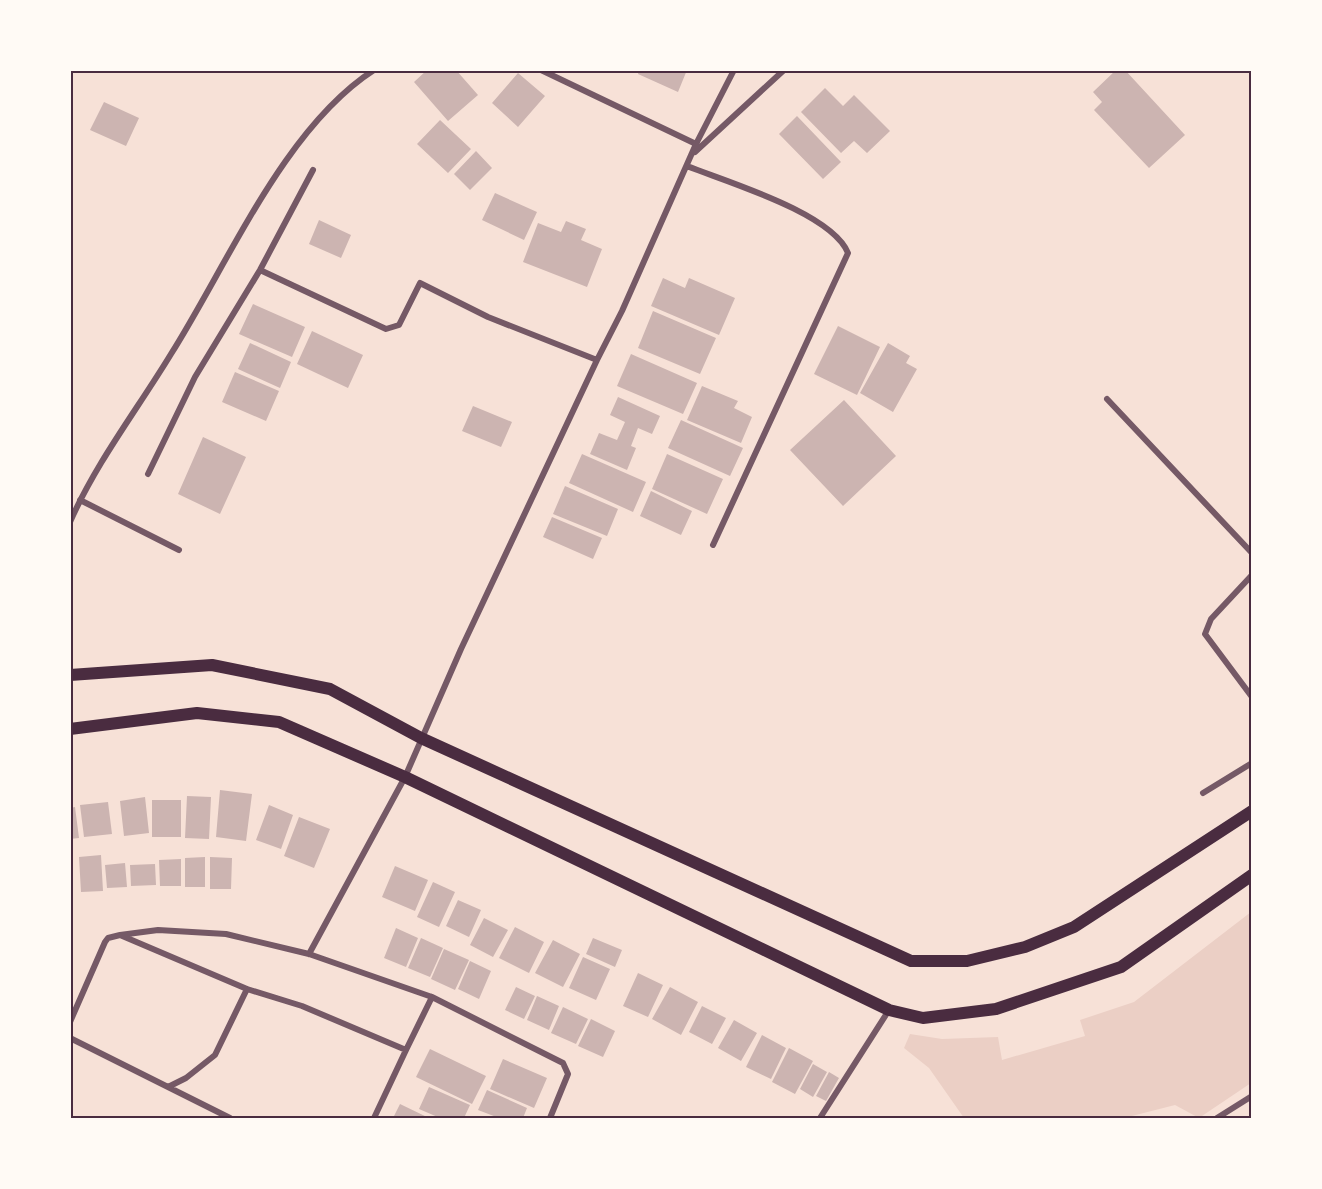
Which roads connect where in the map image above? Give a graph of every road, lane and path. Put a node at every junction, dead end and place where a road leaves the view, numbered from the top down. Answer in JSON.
{"nodes":[{"id":1,"x":374,"y":70,"type":"edge"},
{"id":2,"x":541,"y":70,"type":"edge"},
{"id":3,"x":734,"y":70,"type":"edge"},
{"id":4,"x":784,"y":70,"type":"edge"},
{"id":5,"x":696,"y":144,"type":"junction"},
{"id":6,"x":692,"y":154,"type":"junction"},
{"id":7,"x":687,"y":166,"type":"junction"},
{"id":8,"x":313,"y":170,"type":"dead end"},
{"id":9,"x":260,"y":270,"type":"junction"},
{"id":10,"x":597,"y":360,"type":"junction"},
{"id":11,"x":1107,"y":399,"type":"dead end"},
{"id":12,"x":148,"y":474,"type":"dead end"},
{"id":13,"x":80,"y":500,"type":"junction"},
{"id":14,"x":70,"y":522,"type":"edge"},
{"id":15,"x":713,"y":545,"type":"dead end"},
{"id":16,"x":179,"y":550,"type":"dead end"},
{"id":17,"x":1251,"y":553,"type":"edge"},
{"id":18,"x":1251,"y":575,"type":"edge"},
{"id":19,"x":70,"y":675,"type":"edge"},
{"id":20,"x":1251,"y":697,"type":"edge"},
{"id":21,"x":70,"y":729,"type":"edge"},
{"id":22,"x":421,"y":738,"type":"junction"},
{"id":23,"x":1251,"y":763,"type":"edge"},
{"id":24,"x":405,"y":777,"type":"junction"},
{"id":25,"x":1203,"y":793,"type":"dead end"},
{"id":26,"x":1251,"y":812,"type":"edge"},
{"id":27,"x":1251,"y":875,"type":"edge"},
{"id":28,"x":120,"y":935,"type":"junction"},
{"id":29,"x":309,"y":954,"type":"junction"},
{"id":30,"x":247,"y":989,"type":"junction"},
{"id":31,"x":432,"y":997,"type":"junction"},
{"id":32,"x":889,"y":1010,"type":"junction"},
{"id":33,"x":70,"y":1022,"type":"edge"},
{"id":34,"x":70,"y":1038,"type":"edge"},
{"id":35,"x":406,"y":1050,"type":"junction"},
{"id":36,"x":168,"y":1087,"type":"junction"},
{"id":37,"x":1251,"y":1096,"type":"edge"},
{"id":38,"x":230,"y":1119,"type":"edge"},
{"id":39,"x":374,"y":1119,"type":"edge"},
{"id":40,"x":550,"y":1119,"type":"edge"},
{"id":41,"x":820,"y":1119,"type":"edge"},
{"id":42,"x":1217,"y":1119,"type":"edge"}],
"edges":[{"from":1,"to":13,"type":"street"},
{"from":2,"to":5,"type":"street"},
{"from":3,"to":5,"type":"street"},
{"from":4,"to":6,"type":"street"},
{"from":5,"to":6,"type":"street"},
{"from":6,"to":7,"type":"street"},
{"from":7,"to":10,"type":"street"},
{"from":7,"to":15,"type":"street"},
{"from":8,"to":9,"type":"street"},
{"from":9,"to":10,"type":"street"},
{"from":9,"to":12,"type":"street"},
{"from":10,"to":22,"type":"street"},
{"from":11,"to":17,"type":"street"},
{"from":13,"to":14,"type":"street"},
{"from":13,"to":16,"type":"street"},
{"from":18,"to":20,"type":"street"},
{"from":19,"to":22,"type":"main road"},
{"from":21,"to":24,"type":"main road"},
{"from":22,"to":24,"type":"street"},
{"from":22,"to":26,"type":"main road"},
{"from":23,"to":25,"type":"street"},
{"from":24,"to":29,"type":"street"},
{"from":24,"to":32,"type":"main road"},
{"from":27,"to":32,"type":"main road"},
{"from":28,"to":29,"type":"street"},
{"from":28,"to":30,"type":"street"},
{"from":28,"to":33,"type":"street"},
{"from":29,"to":31,"type":"street"},
{"from":30,"to":35,"type":"street"},
{"from":30,"to":36,"type":"street"},
{"from":31,"to":35,"type":"street"},
{"from":31,"to":40,"type":"street"},
{"from":32,"to":41,"type":"street"},
{"from":34,"to":36,"type":"street"},
{"from":35,"to":39,"type":"street"},
{"from":36,"to":38,"type":"street"},
{"from":37,"to":42,"type":"street"}]}
